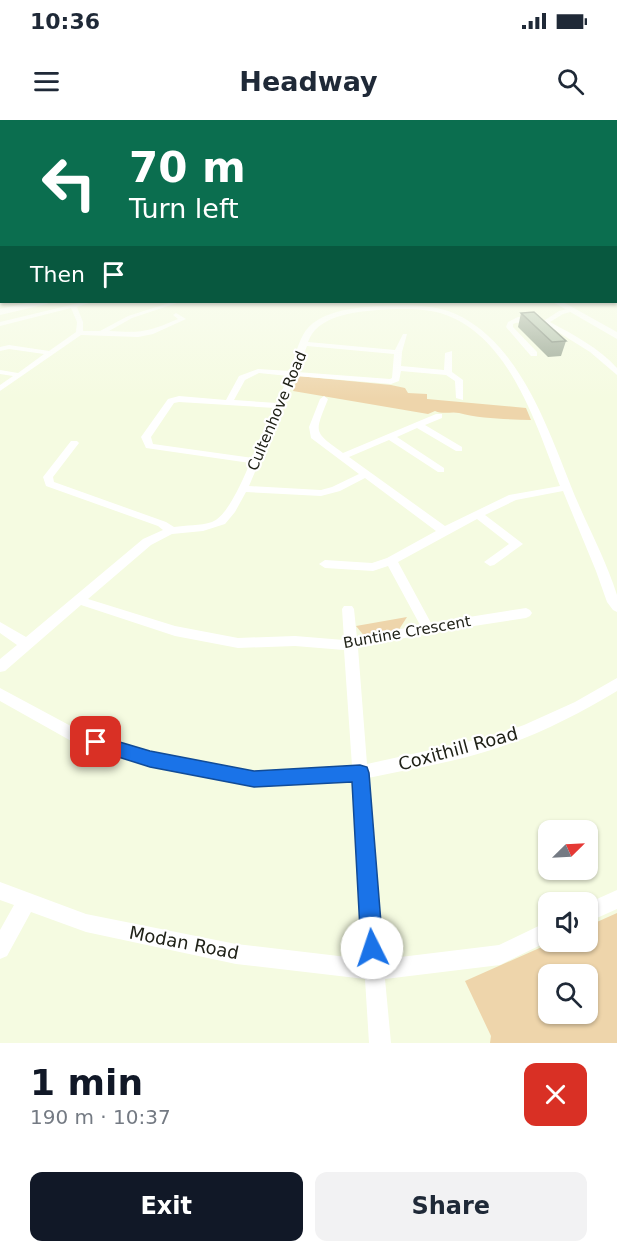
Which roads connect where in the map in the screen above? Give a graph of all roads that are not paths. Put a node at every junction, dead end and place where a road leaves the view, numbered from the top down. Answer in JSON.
{"nodes":[{"id":1,"x":42,"y":313,"type":"edge"},
{"id":2,"x":77,"y":313,"type":"edge"},
{"id":3,"x":142,"y":313,"type":"edge"},
{"id":4,"x":343,"y":313,"type":"edge"},
{"id":5,"x":441,"y":313,"type":"edge"},
{"id":6,"x":559,"y":313,"type":"edge"},
{"id":7,"x":577,"y":313,"type":"edge"},
{"id":8,"x":176,"y":315,"type":"dead end"},
{"id":9,"x":545,"y":322,"type":"junction"},
{"id":10,"x":0,"y":324,"type":"edge"},
{"id":11,"x":79,"y":333,"type":"junction"},
{"id":12,"x":101,"y":333,"type":"junction"},
{"id":13,"x":405,"y":335,"type":"dead end"},
{"id":14,"x":617,"y":336,"type":"edge"},
{"id":15,"x":304,"y":344,"type":"junction"},
{"id":16,"x":0,"y":349,"type":"edge"},
{"id":17,"x":398,"y":352,"type":"junction"},
{"id":18,"x":50,"y":353,"type":"junction"},
{"id":19,"x":449,"y":353,"type":"dead end"},
{"id":20,"x":534,"y":354,"type":"dead end"},
{"id":21,"x":397,"y":368,"type":"junction"},
{"id":22,"x":0,"y":372,"type":"edge"},
{"id":23,"x":448,"y":373,"type":"junction"},
{"id":24,"x":617,"y":373,"type":"edge"},
{"id":25,"x":291,"y":374,"type":"junction"},
{"id":26,"x":19,"y":375,"type":"junction"},
{"id":27,"x":0,"y":388,"type":"edge"},
{"id":28,"x":324,"y":399,"type":"dead end"},
{"id":29,"x":460,"y":399,"type":"dead end"},
{"id":30,"x":229,"y":402,"type":"junction"},
{"id":31,"x":279,"y":406,"type":"junction"},
{"id":32,"x":440,"y":416,"type":"dead end"},
{"id":33,"x":418,"y":425,"type":"junction"},
{"id":34,"x":390,"y":437,"type":"junction"},
{"id":35,"x":74,"y":443,"type":"dead end"},
{"id":36,"x":459,"y":449,"type":"dead end"},
{"id":37,"x":342,"y":457,"type":"junction"},
{"id":38,"x":256,"y":461,"type":"junction"},
{"id":39,"x":441,"y":470,"type":"dead end"},
{"id":40,"x":366,"y":474,"type":"junction"},
{"id":41,"x":565,"y":488,"type":"junction"},
{"id":42,"x":244,"y":489,"type":"junction"},
{"id":43,"x":477,"y":514,"type":"junction"},
{"id":44,"x":172,"y":531,"type":"junction"},
{"id":45,"x":444,"y":531,"type":"junction"},
{"id":46,"x":392,"y":561,"type":"junction"},
{"id":47,"x":490,"y":562,"type":"dead end"},
{"id":48,"x":325,"y":564,"type":"dead end"},
{"id":49,"x":78,"y":600,"type":"junction"},
{"id":50,"x":617,"y":606,"type":"edge"},
{"id":51,"x":348,"y":609,"type":"dead end"},
{"id":52,"x":526,"y":613,"type":"dead end"},
{"id":53,"x":0,"y":627,"type":"edge"},
{"id":54,"x":428,"y":628,"type":"junction"},
{"id":55,"x":28,"y":645,"type":"junction"},
{"id":56,"x":349,"y":645,"type":"junction"},
{"id":57,"x":0,"y":667,"type":"edge"},
{"id":58,"x":617,"y":684,"type":"edge"},
{"id":59,"x":0,"y":694,"type":"edge"},
{"id":60,"x":360,"y":773,"type":"junction"},
{"id":61,"x":0,"y":891,"type":"edge"},
{"id":62,"x":617,"y":899,"type":"edge"},
{"id":63,"x":26,"y":902,"type":"junction"},
{"id":64,"x":598,"y":908,"type":"edge"},
{"id":65,"x":538,"y":937,"type":"edge"},
{"id":66,"x":0,"y":950,"type":"edge"},
{"id":67,"x":374,"y":970,"type":"junction"},
{"id":68,"x":380,"y":1043,"type":"edge"}],
"edges":[{"from":1,"to":10,"type":"street"},
{"from":2,"to":11,"type":"street"},
{"from":3,"to":12,"type":"street"},
{"from":4,"to":15,"type":"street","name":"Cultenhove Road"},
{"from":5,"to":41,"type":"street","name":"Cultenhove Road"},
{"from":6,"to":9,"type":"street"},
{"from":7,"to":14,"type":"street"},
{"from":8,"to":12,"type":"street"},
{"from":9,"to":20,"type":"street"},
{"from":9,"to":24,"type":"street"},
{"from":11,"to":12,"type":"street"},
{"from":11,"to":18,"type":"street"},
{"from":13,"to":17,"type":"street"},
{"from":15,"to":17,"type":"street"},
{"from":15,"to":25,"type":"street","name":"Cultenhove Road"},
{"from":16,"to":18,"type":"street"},
{"from":17,"to":21,"type":"street"},
{"from":18,"to":26,"type":"street"},
{"from":19,"to":23,"type":"street"},
{"from":21,"to":23,"type":"street"},
{"from":21,"to":25,"type":"street"},
{"from":22,"to":26,"type":"street"},
{"from":23,"to":29,"type":"street"},
{"from":25,"to":30,"type":"street"},
{"from":25,"to":31,"type":"street","name":"Cultenhove Road"},
{"from":26,"to":27,"type":"street"},
{"from":28,"to":37,"type":"street"},
{"from":30,"to":31,"type":"street"},
{"from":30,"to":38,"type":"street"},
{"from":31,"to":38,"type":"street","name":"Cultenhove Road"},
{"from":32,"to":33,"type":"street"},
{"from":33,"to":34,"type":"street"},
{"from":33,"to":36,"type":"street"},
{"from":34,"to":37,"type":"street"},
{"from":34,"to":39,"type":"street"},
{"from":35,"to":44,"type":"street"},
{"from":37,"to":40,"type":"street"},
{"from":38,"to":42,"type":"street","name":"Cultenhove Road"},
{"from":40,"to":42,"type":"street"},
{"from":40,"to":45,"type":"street"},
{"from":41,"to":43,"type":"street"},
{"from":41,"to":50,"type":"street","name":"Cultenhove Road"},
{"from":42,"to":44,"type":"street","name":"Cultenhove Road"},
{"from":43,"to":45,"type":"street"},
{"from":43,"to":47,"type":"street"},
{"from":44,"to":49,"type":"street","name":"Cultenhove Road"},
{"from":45,"to":46,"type":"street"},
{"from":46,"to":48,"type":"street"},
{"from":46,"to":54,"type":"street"},
{"from":49,"to":55,"type":"street","name":"Cultenhove Road"},
{"from":49,"to":56,"type":"street","name":"Buntine Crescent"},
{"from":51,"to":56,"type":"street"},
{"from":52,"to":54,"type":"street","name":"Buntine Crescent"},
{"from":53,"to":55,"type":"street"},
{"from":54,"to":56,"type":"street","name":"Buntine Crescent"},
{"from":55,"to":57,"type":"street","name":"Cultenhove Road"},
{"from":56,"to":60,"type":"street"},
{"from":58,"to":60,"type":"street","name":"Coxithill Road"},
{"from":59,"to":60,"type":"street","name":"Coxithill Road"},
{"from":60,"to":67,"type":"street"},
{"from":61,"to":63,"type":"street","name":"Modan Road"},
{"from":62,"to":64,"type":"street"},
{"from":63,"to":66,"type":"street"},
{"from":63,"to":67,"type":"street","name":"Modan Road"},
{"from":65,"to":67,"type":"street","name":"Modan Road"},
{"from":67,"to":68,"type":"street"}]}
